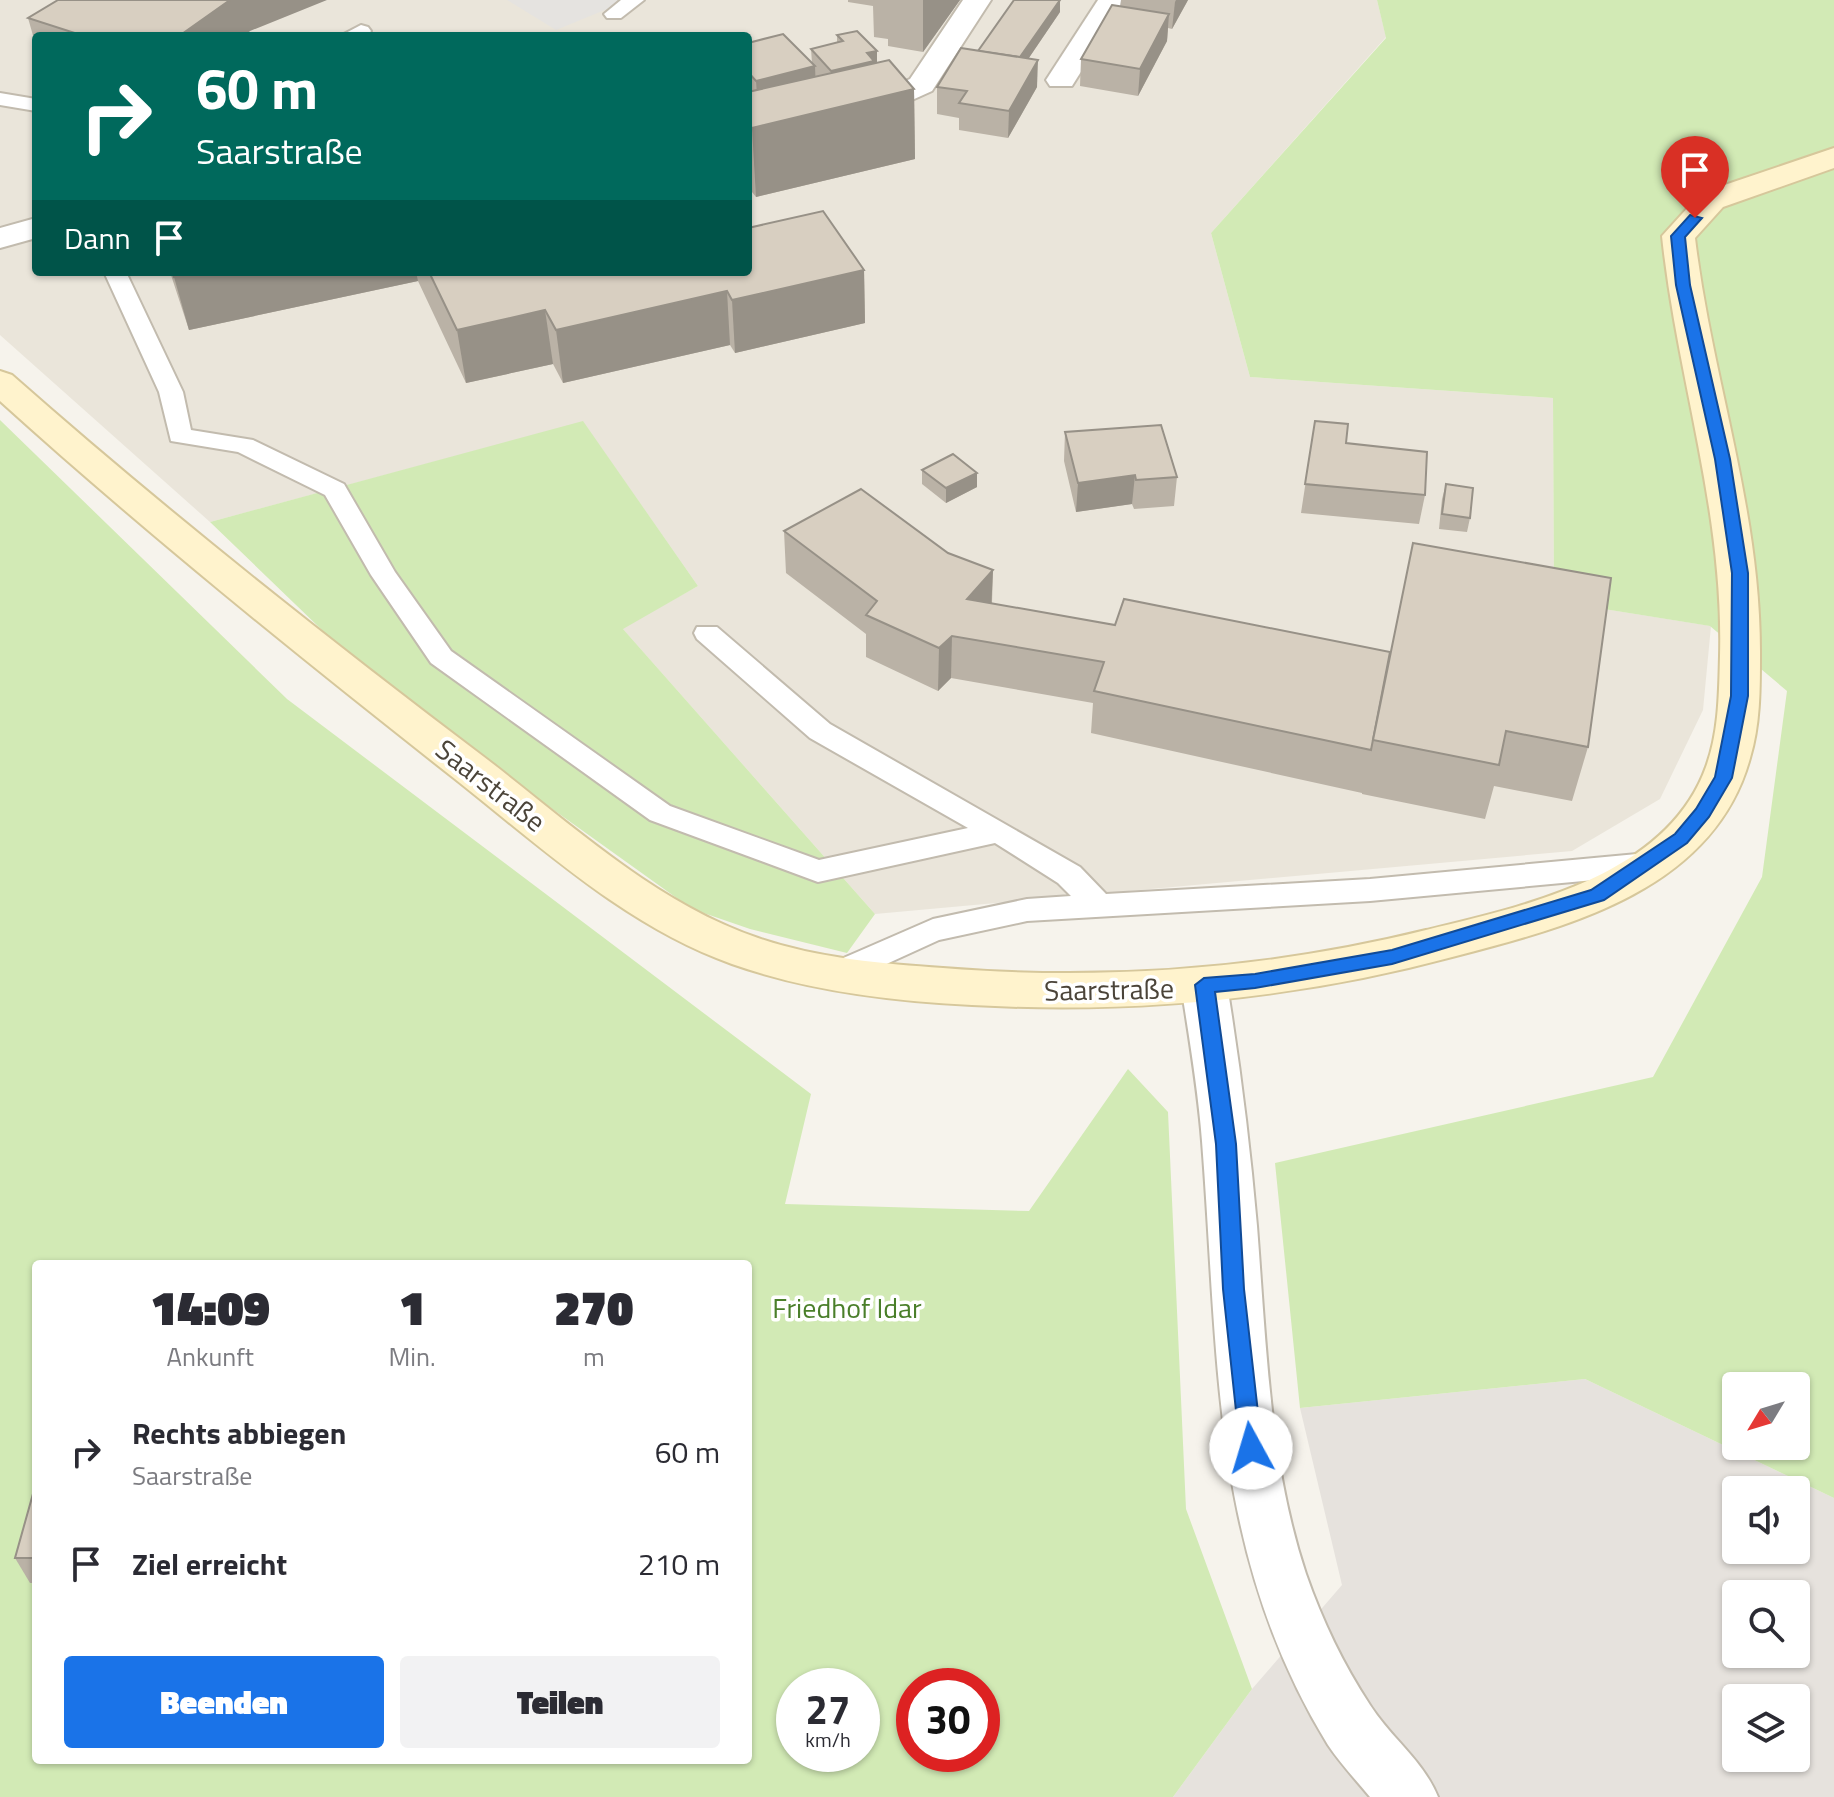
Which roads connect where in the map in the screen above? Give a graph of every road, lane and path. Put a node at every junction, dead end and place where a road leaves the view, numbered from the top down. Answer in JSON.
{"nodes":[{"id":1,"x":634,"y":0,"type":"edge"},
{"id":2,"x":977,"y":0,"type":"edge"},
{"id":3,"x":1112,"y":0,"type":"edge"},
{"id":4,"x":614,"y":14,"type":"dead end"},
{"id":5,"x":1061,"y":80,"type":"dead end"},
{"id":6,"x":0,"y":99,"type":"edge"},
{"id":7,"x":32,"y":104,"type":"edge"},
{"id":8,"x":752,"y":130,"type":"edge"},
{"id":9,"x":1834,"y":157,"type":"edge"},
{"id":10,"x":32,"y":229,"type":"edge"},
{"id":11,"x":0,"y":238,"type":"edge"},
{"id":12,"x":117,"y":276,"type":"edge"},
{"id":13,"x":0,"y":382,"type":"edge"},
{"id":14,"x":707,"y":633,"type":"dead end"},
{"id":15,"x":999,"y":832,"type":"junction"},
{"id":16,"x":1648,"y":864,"type":"junction"},
{"id":17,"x":1097,"y":904,"type":"junction"},
{"id":18,"x":836,"y":974,"type":"junction"},
{"id":19,"x":1204,"y":985,"type":"junction"},
{"id":20,"x":1408,"y":1797,"type":"edge"}],
"edges":[{"from":1,"to":4,"type":"lane"},
{"from":2,"to":8,"type":"street"},
{"from":3,"to":5,"type":"street"},
{"from":6,"to":7,"type":"lane"},
{"from":9,"to":16,"type":"street","name":"Saarstraße"},
{"from":10,"to":11,"type":"street"},
{"from":12,"to":15,"type":"lane"},
{"from":13,"to":18,"type":"street","name":"Saarstraße"},
{"from":14,"to":15,"type":"lane"},
{"from":15,"to":17,"type":"lane"},
{"from":16,"to":17,"type":"lane"},
{"from":16,"to":19,"type":"street","name":"Saarstraße"},
{"from":17,"to":18,"type":"lane"},
{"from":18,"to":19,"type":"street","name":"Saarstraße"},
{"from":19,"to":20,"type":"street"}]}
